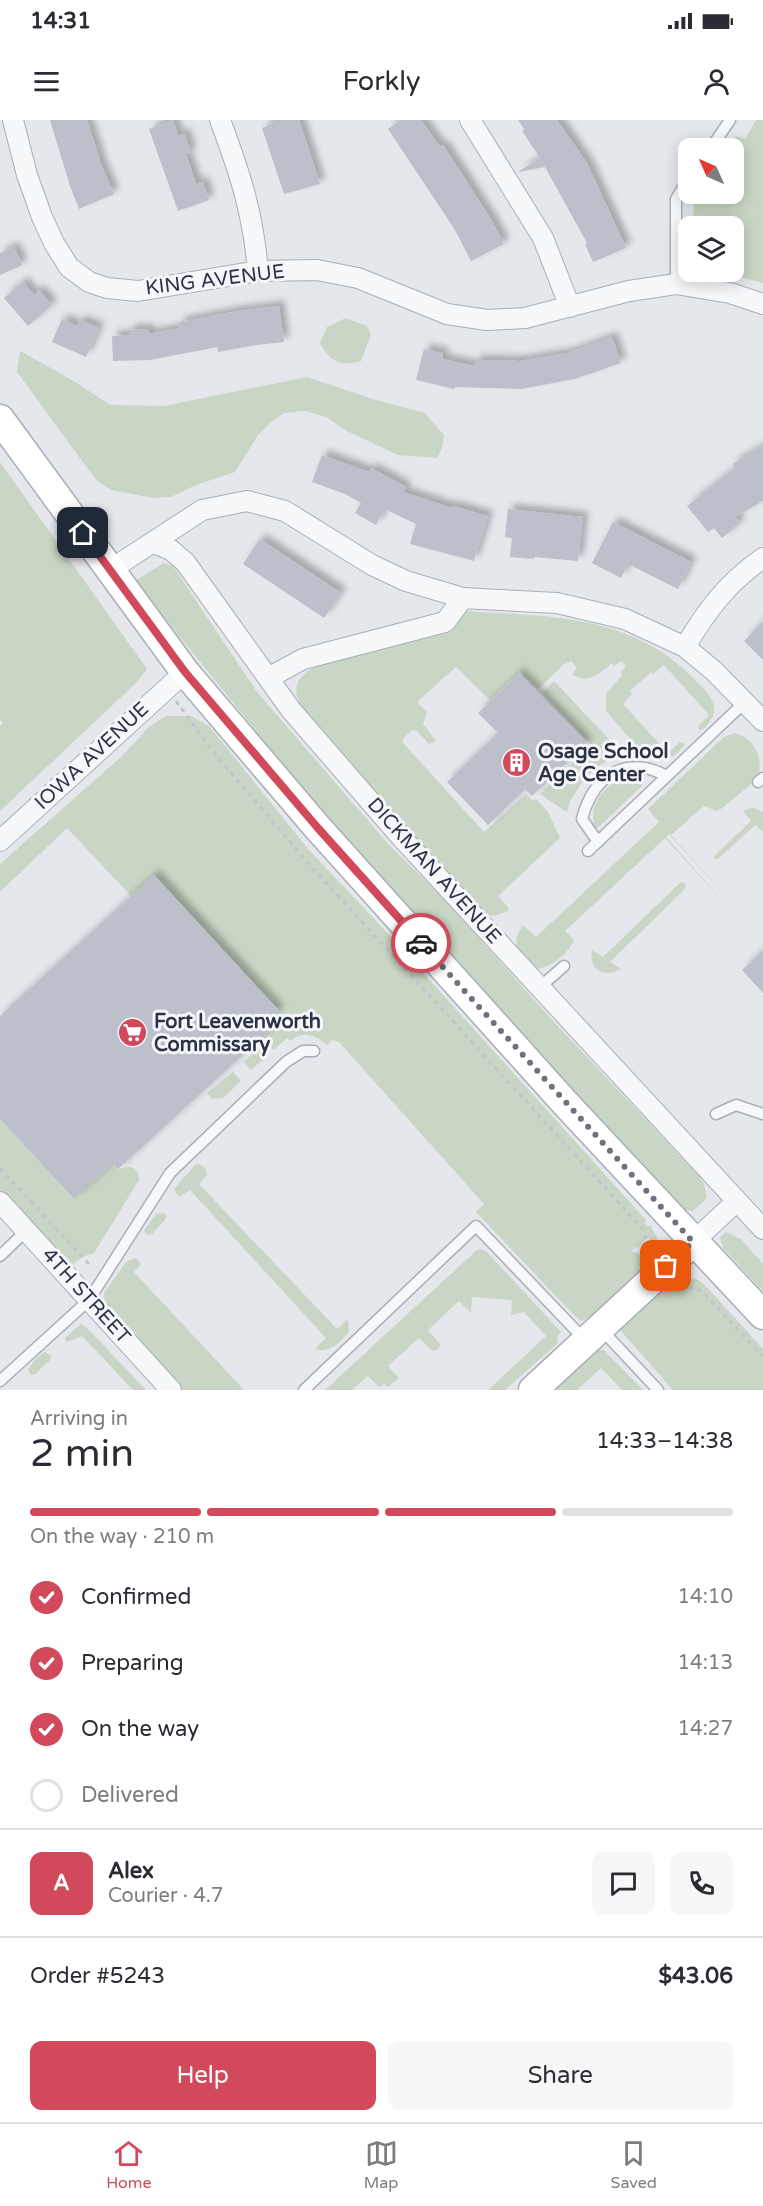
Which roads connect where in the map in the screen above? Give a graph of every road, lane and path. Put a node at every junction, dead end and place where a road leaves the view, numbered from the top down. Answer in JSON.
{"nodes":[{"id":1,"x":13,"y":120,"type":"edge"},
{"id":2,"x":220,"y":120,"type":"edge"},
{"id":3,"x":470,"y":120,"type":"edge"},
{"id":4,"x":730,"y":120,"type":"edge"},
{"id":5,"x":718,"y":138,"type":"edge"},
{"id":6,"x":678,"y":196,"type":"edge"},
{"id":7,"x":258,"y":271,"type":"junction"},
{"id":8,"x":676,"y":284,"type":"junction"},
{"id":9,"x":763,"y":304,"type":"edge"},
{"id":10,"x":570,"y":307,"type":"junction"},
{"id":11,"x":0,"y":419,"type":"edge"},
{"id":12,"x":154,"y":543,"type":"junction"},
{"id":13,"x":763,"y":558,"type":"edge"},
{"id":14,"x":110,"y":570,"type":"junction"},
{"id":15,"x":463,"y":598,"type":"junction"},
{"id":16,"x":685,"y":647,"type":"junction"},
{"id":17,"x":185,"y":672,"type":"junction"},
{"id":18,"x":268,"y":678,"type":"junction"},
{"id":19,"x":746,"y":702,"type":"junction"},
{"id":20,"x":763,"y":721,"type":"edge"},
{"id":21,"x":668,"y":776,"type":"junction"},
{"id":22,"x":0,"y":841,"type":"edge"},
{"id":23,"x":598,"y":842,"type":"junction"},
{"id":24,"x":588,"y":851,"type":"dead end"},
{"id":25,"x":564,"y":966,"type":"dead end"},
{"id":26,"x":540,"y":987,"type":"junction"},
{"id":27,"x":314,"y":1051,"type":"dead end"},
{"id":28,"x":716,"y":1114,"type":"dead end"},
{"id":29,"x":763,"y":1114,"type":"edge"},
{"id":30,"x":0,"y":1168,"type":"edge"},
{"id":31,"x":737,"y":1201,"type":"junction"},
{"id":32,"x":0,"y":1203,"type":"edge"},
{"id":33,"x":642,"y":1228,"type":"dead end"},
{"id":34,"x":763,"y":1229,"type":"edge"},
{"id":35,"x":27,"y":1231,"type":"junction"},
{"id":36,"x":647,"y":1239,"type":"dead end"},
{"id":37,"x":693,"y":1242,"type":"junction"},
{"id":38,"x":0,"y":1256,"type":"edge"},
{"id":39,"x":88,"y":1264,"type":"dead end"},
{"id":40,"x":702,"y":1292,"type":"dead end"},
{"id":41,"x":89,"y":1300,"type":"junction"},
{"id":42,"x":763,"y":1315,"type":"edge"},
{"id":43,"x":593,"y":1334,"type":"junction"},
{"id":44,"x":763,"y":1357,"type":"edge"},
{"id":45,"x":0,"y":1381,"type":"edge"},
{"id":46,"x":171,"y":1390,"type":"edge"},
{"id":47,"x":304,"y":1390,"type":"edge"},
{"id":48,"x":533,"y":1390,"type":"edge"},
{"id":49,"x":658,"y":1390,"type":"edge"}],
"edges":[{"from":1,"to":7,"type":"street","name":"KING AVENUE"},
{"from":2,"to":7,"type":"street"},
{"from":3,"to":10,"type":"street"},
{"from":4,"to":5,"type":"lane"},
{"from":6,"to":8,"type":"lane"},
{"from":7,"to":10,"type":"street","name":"KING AVENUE"},
{"from":8,"to":9,"type":"street","name":"KING AVENUE"},
{"from":8,"to":10,"type":"street","name":"KING AVENUE"},
{"from":11,"to":14,"type":"main road"},
{"from":12,"to":14,"type":"street"},
{"from":12,"to":15,"type":"street"},
{"from":12,"to":18,"type":"street","name":"DICKMAN AVENUE"},
{"from":13,"to":16,"type":"street"},
{"from":14,"to":17,"type":"main road"},
{"from":15,"to":16,"type":"street"},
{"from":15,"to":18,"type":"street"},
{"from":16,"to":19,"type":"street"},
{"from":17,"to":22,"type":"street","name":"IOWA AVENUE"},
{"from":17,"to":37,"type":"main road"},
{"from":18,"to":26,"type":"street","name":"DICKMAN AVENUE"},
{"from":19,"to":20,"type":"street"},
{"from":19,"to":21,"type":"lane"},
{"from":21,"to":23,"type":"lane"},
{"from":21,"to":23,"type":"lane"},
{"from":23,"to":24,"type":"lane"},
{"from":25,"to":26,"type":"lane"},
{"from":26,"to":31,"type":"street","name":"DICKMAN AVENUE"},
{"from":27,"to":41,"type":"lane"},
{"from":28,"to":29,"type":"lane"},
{"from":30,"to":39,"type":"path"},
{"from":31,"to":34,"type":"street","name":"DICKMAN AVENUE"},
{"from":31,"to":37,"type":"street"},
{"from":32,"to":35,"type":"street","name":"4TH STREET"},
{"from":33,"to":36,"type":"path"},
{"from":35,"to":38,"type":"lane"},
{"from":35,"to":41,"type":"street","name":"4TH STREET"},
{"from":37,"to":42,"type":"main road"},
{"from":37,"to":43,"type":"main road"},
{"from":40,"to":44,"type":"path"},
{"from":41,"to":45,"type":"lane"},
{"from":41,"to":46,"type":"street","name":"4TH STREET"},
{"from":43,"to":47,"type":"lane"},
{"from":43,"to":48,"type":"main road"},
{"from":43,"to":49,"type":"lane"}]}
